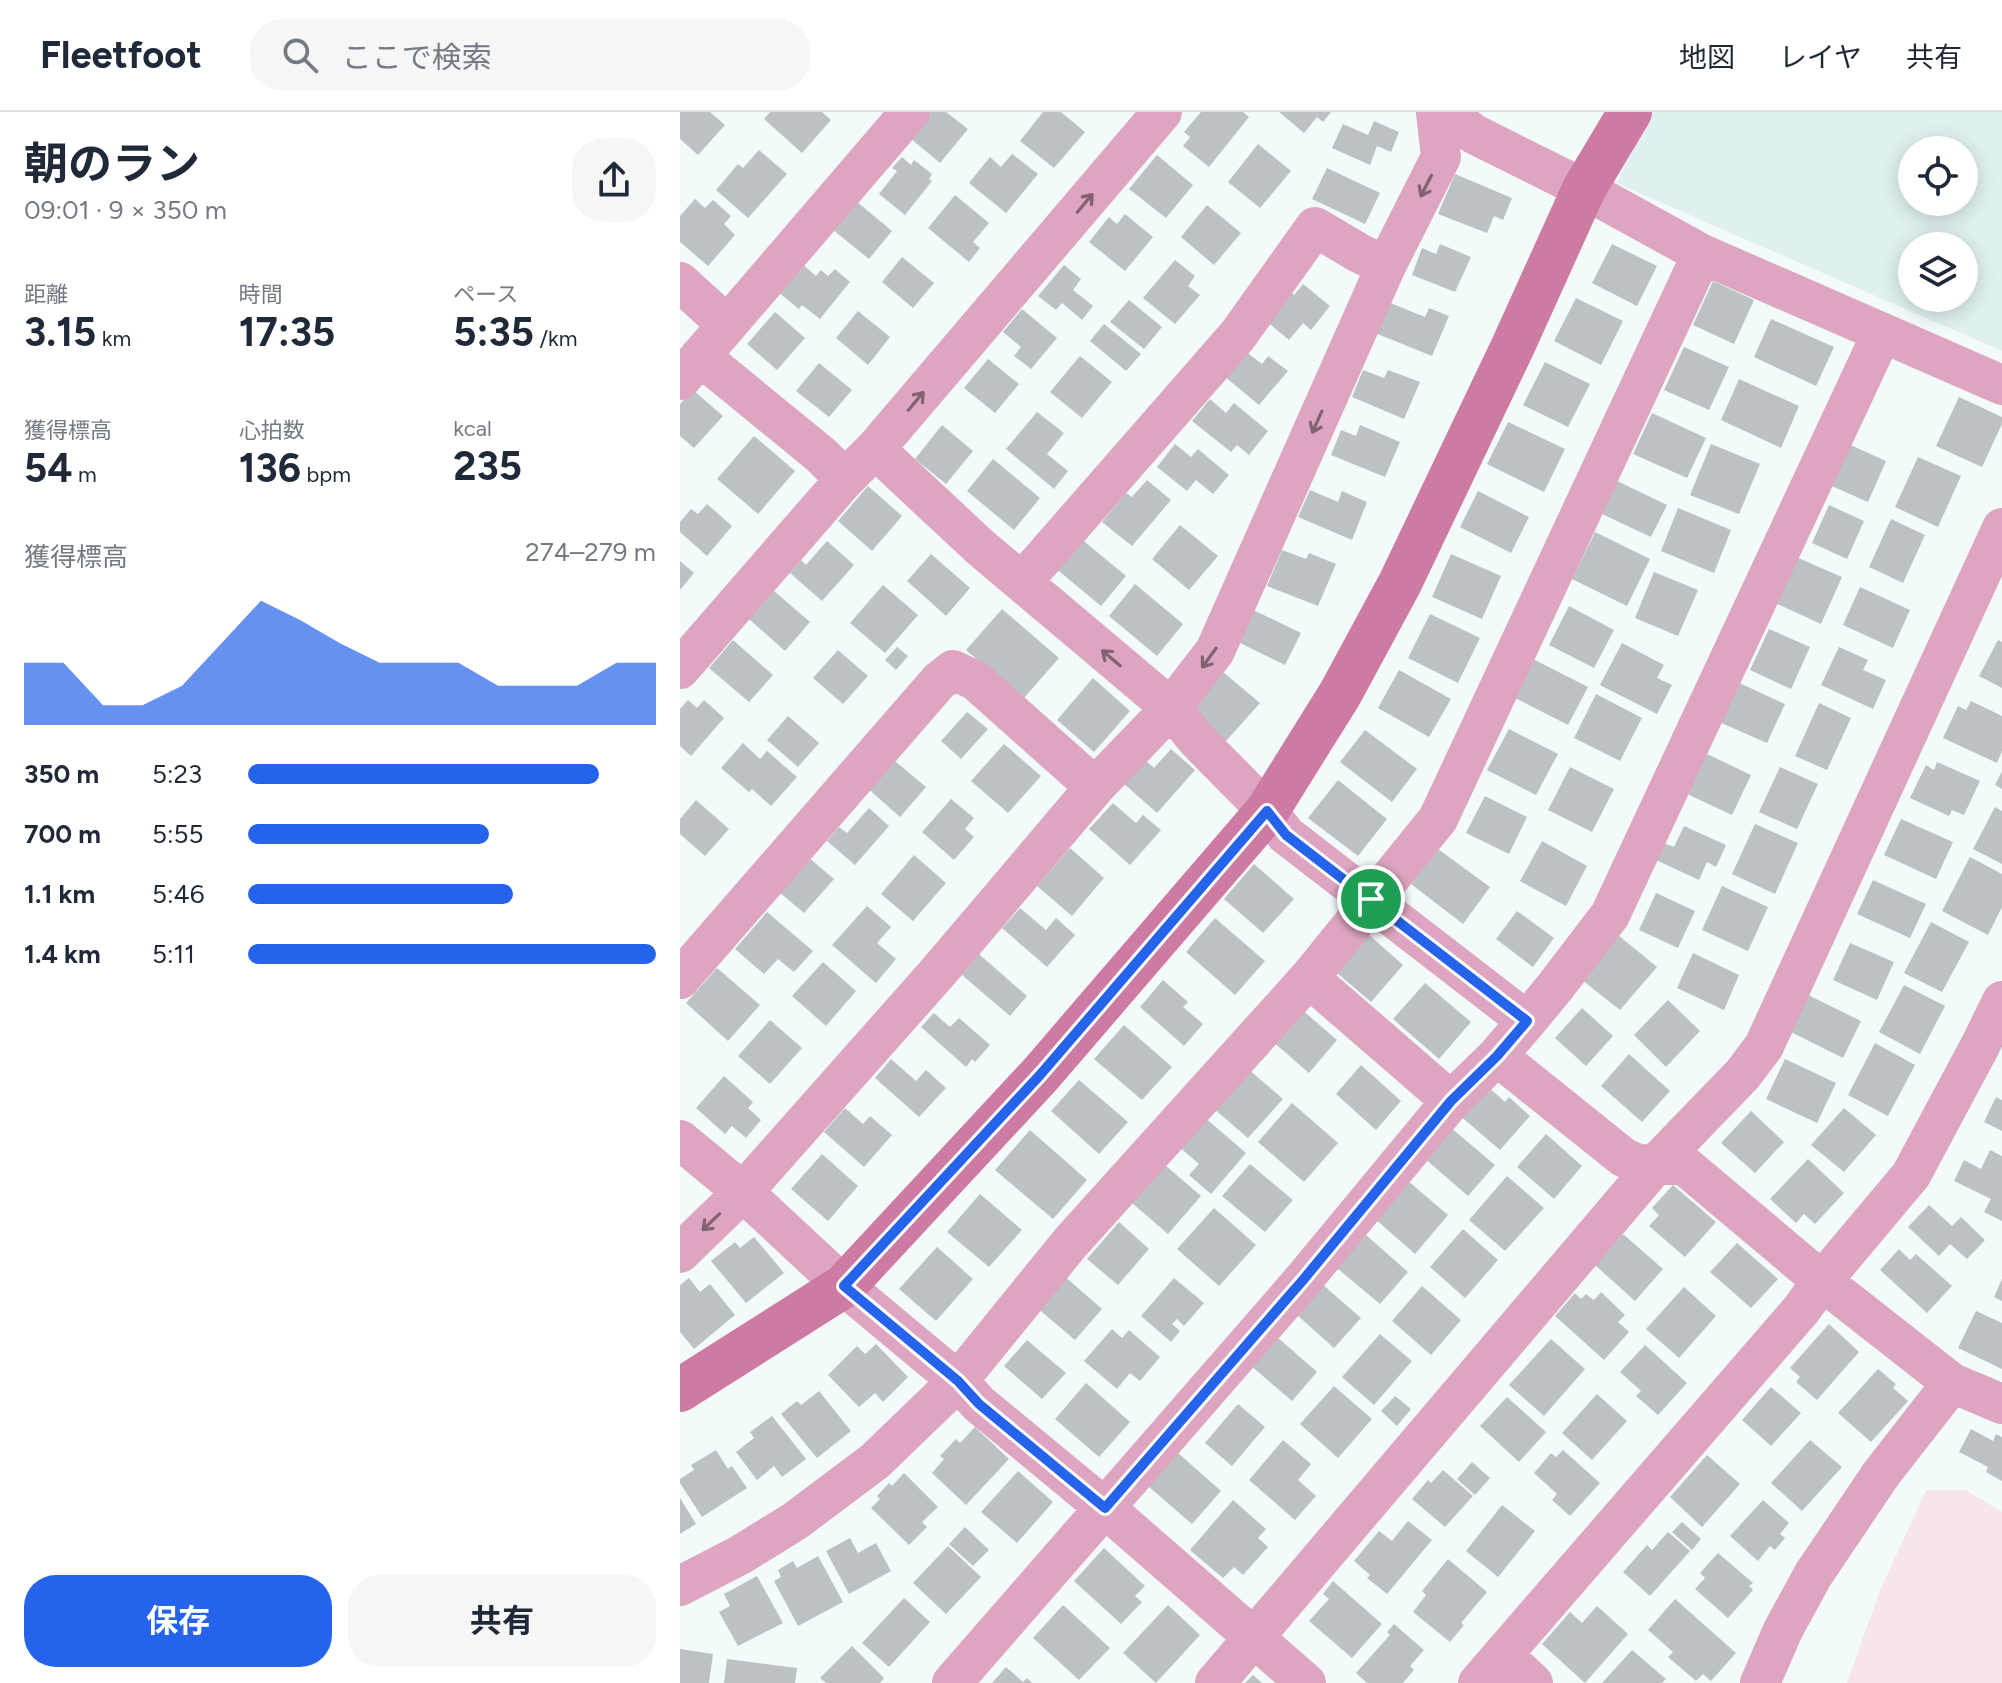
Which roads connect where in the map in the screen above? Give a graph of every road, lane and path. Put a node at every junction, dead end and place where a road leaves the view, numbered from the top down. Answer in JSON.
{"nodes":[{"id":1,"x":910,"y":112,"type":"edge"},
{"id":2,"x":1162,"y":112,"type":"edge"},
{"id":3,"x":1436,"y":112,"type":"edge"},
{"id":4,"x":1445,"y":112,"type":"edge"},
{"id":5,"x":1630,"y":112,"type":"edge"},
{"id":6,"x":1584,"y":189,"type":"junction"},
{"id":7,"x":1702,"y":254,"type":"junction"},
{"id":8,"x":1386,"y":266,"type":"junction"},
{"id":9,"x":680,"y":282,"type":"edge"},
{"id":10,"x":726,"y":324,"type":"junction"},
{"id":11,"x":1882,"y":333,"type":"junction"},
{"id":12,"x":690,"y":368,"type":"edge"},
{"id":13,"x":2002,"y":385,"type":"edge"},
{"id":14,"x":875,"y":449,"type":"junction"},
{"id":15,"x":845,"y":479,"type":"junction"},
{"id":16,"x":2002,"y":528,"type":"edge"},
{"id":17,"x":1022,"y":582,"type":"junction"},
{"id":18,"x":680,"y":669,"type":"edge"},
{"id":19,"x":1171,"y":708,"type":"junction"},
{"id":20,"x":1095,"y":787,"type":"junction"},
{"id":21,"x":1267,"y":811,"type":"junction"},
{"id":22,"x":1371,"y":899,"type":"junction"},
{"id":23,"x":1309,"y":978,"type":"junction"},
{"id":24,"x":680,"y":979,"type":"edge"},
{"id":25,"x":2002,"y":1001,"type":"edge"},
{"id":26,"x":1527,"y":1021,"type":"junction"},
{"id":27,"x":1497,"y":1056,"type":"junction"},
{"id":28,"x":1451,"y":1101,"type":"junction"},
{"id":29,"x":680,"y":1140,"type":"edge"},
{"id":30,"x":1656,"y":1164,"type":"junction"},
{"id":31,"x":743,"y":1192,"type":"junction"},
{"id":32,"x":680,"y":1253,"type":"edge"},
{"id":33,"x":1822,"y":1281,"type":"junction"},
{"id":34,"x":844,"y":1286,"type":"junction"},
{"id":35,"x":958,"y":1381,"type":"junction"},
{"id":36,"x":1952,"y":1383,"type":"junction"},
{"id":37,"x":680,"y":1390,"type":"edge"},
{"id":38,"x":2002,"y":1404,"type":"edge"},
{"id":39,"x":1105,"y":1508,"type":"junction"},
{"id":40,"x":680,"y":1586,"type":"edge"},
{"id":41,"x":1253,"y":1638,"type":"junction"},
{"id":42,"x":1490,"y":1669,"type":"edge"},
{"id":43,"x":952,"y":1683,"type":"edge"},
{"id":44,"x":1215,"y":1683,"type":"edge"},
{"id":45,"x":1306,"y":1683,"type":"edge"},
{"id":46,"x":1533,"y":1683,"type":"edge"},
{"id":47,"x":1760,"y":1683,"type":"edge"}],
"edges":[{"from":1,"to":10,"type":"street"},
{"from":14,"to":2,"type":"street","one_way":true},
{"from":3,"to":8,"type":"street","one_way":true},
{"from":4,"to":6,"type":"street"},
{"from":5,"to":6,"type":"street"},
{"from":6,"to":7,"type":"street"},
{"from":6,"to":21,"type":"street"},
{"from":7,"to":11,"type":"street"},
{"from":7,"to":22,"type":"street"},
{"from":8,"to":17,"type":"street"},
{"from":8,"to":19,"type":"street","one_way":true},
{"from":9,"to":10,"type":"street"},
{"from":10,"to":12,"type":"street"},
{"from":11,"to":13,"type":"street"},
{"from":11,"to":26,"type":"street"},
{"from":12,"to":15,"type":"street"},
{"from":14,"to":15,"type":"street"},
{"from":14,"to":17,"type":"street"},
{"from":15,"to":18,"type":"street"},
{"from":16,"to":30,"type":"street"},
{"from":19,"to":17,"type":"street","one_way":true},
{"from":19,"to":20,"type":"street"},
{"from":19,"to":21,"type":"street"},
{"from":20,"to":24,"type":"street"},
{"from":20,"to":31,"type":"street"},
{"from":21,"to":22,"type":"street"},
{"from":21,"to":34,"type":"street"},
{"from":22,"to":23,"type":"street"},
{"from":22,"to":26,"type":"street"},
{"from":23,"to":28,"type":"street"},
{"from":23,"to":35,"type":"street"},
{"from":25,"to":33,"type":"street"},
{"from":26,"to":27,"type":"street"},
{"from":27,"to":28,"type":"street"},
{"from":27,"to":30,"type":"street"},
{"from":28,"to":39,"type":"street"},
{"from":29,"to":31,"type":"street"},
{"from":30,"to":33,"type":"street"},
{"from":30,"to":41,"type":"street"},
{"from":31,"to":32,"type":"street","one_way":true},
{"from":31,"to":34,"type":"street"},
{"from":33,"to":36,"type":"street"},
{"from":33,"to":42,"type":"street"},
{"from":34,"to":35,"type":"street"},
{"from":34,"to":37,"type":"street"},
{"from":35,"to":39,"type":"street"},
{"from":35,"to":40,"type":"street"},
{"from":36,"to":38,"type":"street"},
{"from":36,"to":47,"type":"street"},
{"from":39,"to":41,"type":"street"},
{"from":39,"to":43,"type":"street"},
{"from":41,"to":44,"type":"street"},
{"from":41,"to":45,"type":"street"},
{"from":42,"to":46,"type":"street"}]}
